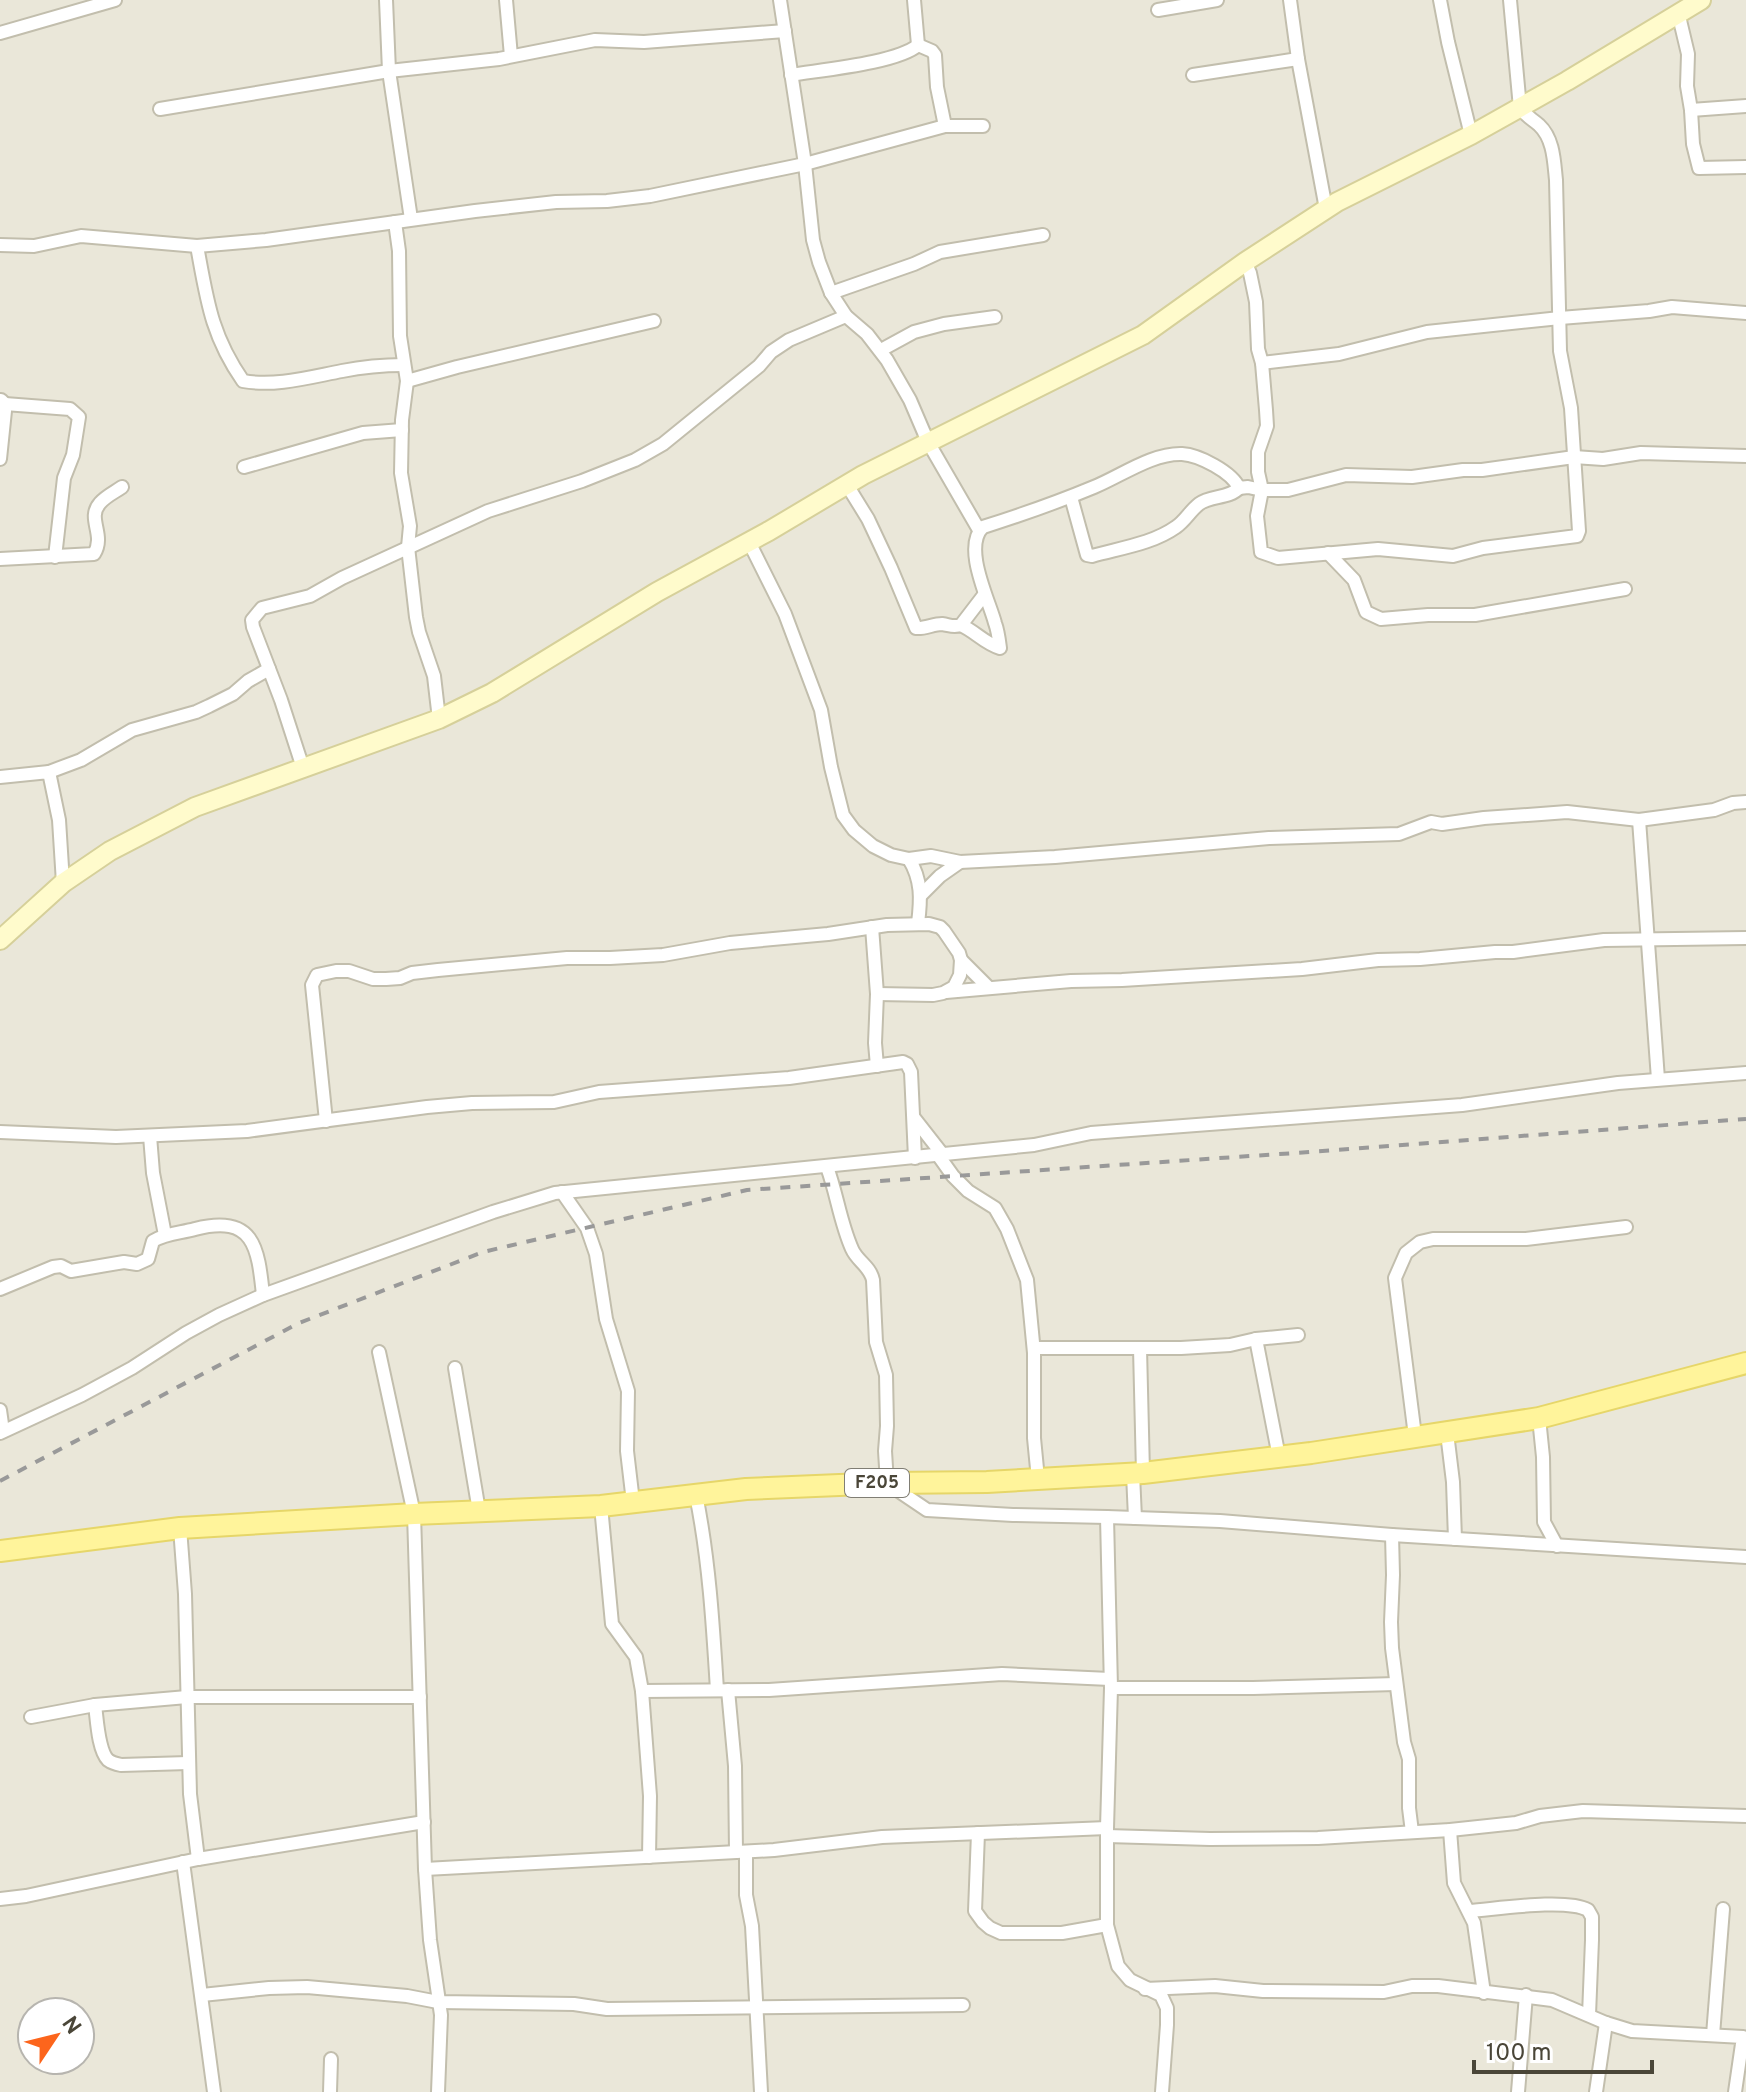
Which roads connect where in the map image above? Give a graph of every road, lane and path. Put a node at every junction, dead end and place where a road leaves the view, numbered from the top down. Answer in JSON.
{"nodes":[{"id":1,"x":386,"y":0,"type":"edge"},
{"id":2,"x":506,"y":0,"type":"edge"},
{"id":3,"x":780,"y":0,"type":"edge"},
{"id":4,"x":914,"y":0,"type":"edge"},
{"id":5,"x":1217,"y":0,"type":"edge"},
{"id":6,"x":1289,"y":0,"type":"edge"},
{"id":7,"x":1440,"y":0,"type":"edge"},
{"id":8,"x":1510,"y":0,"type":"edge"},
{"id":9,"x":1701,"y":0,"type":"edge"},
{"id":10,"x":107,"y":2,"type":"edge"},
{"id":11,"x":1158,"y":10,"type":"dead end"},
{"id":12,"x":1678,"y":12,"type":"junction"},
{"id":13,"x":785,"y":31,"type":"junction"},
{"id":14,"x":0,"y":33,"type":"edge"},
{"id":15,"x":918,"y":45,"type":"junction"},
{"id":16,"x":511,"y":56,"type":"junction"},
{"id":17,"x":1298,"y":59,"type":"junction"},
{"id":18,"x":389,"y":71,"type":"junction"},
{"id":19,"x":791,"y":75,"type":"junction"},
{"id":20,"x":1193,"y":75,"type":"dead end"},
{"id":21,"x":1746,"y":106,"type":"edge"},
{"id":22,"x":1520,"y":108,"type":"junction"},
{"id":23,"x":160,"y":109,"type":"dead end"},
{"id":24,"x":1691,"y":110,"type":"junction"},
{"id":25,"x":945,"y":126,"type":"junction"},
{"id":26,"x":983,"y":126,"type":"dead end"},
{"id":27,"x":1471,"y":135,"type":"junction"},
{"id":28,"x":805,"y":164,"type":"junction"},
{"id":29,"x":1746,"y":167,"type":"edge"},
{"id":30,"x":1326,"y":209,"type":"junction"},
{"id":31,"x":411,"y":219,"type":"junction"},
{"id":32,"x":395,"y":222,"type":"junction"},
{"id":33,"x":1043,"y":235,"type":"dead end"},
{"id":34,"x":0,"y":245,"type":"edge"},
{"id":35,"x":197,"y":246,"type":"junction"},
{"id":36,"x":1245,"y":262,"type":"junction"},
{"id":37,"x":831,"y":293,"type":"junction"},
{"id":38,"x":1746,"y":313,"type":"edge"},
{"id":39,"x":846,"y":316,"type":"junction"},
{"id":40,"x":995,"y":317,"type":"dead end"},
{"id":41,"x":1560,"y":318,"type":"junction"},
{"id":42,"x":654,"y":321,"type":"dead end"},
{"id":43,"x":881,"y":350,"type":"junction"},
{"id":44,"x":1262,"y":363,"type":"junction"},
{"id":45,"x":404,"y":365,"type":"junction"},
{"id":46,"x":407,"y":381,"type":"junction"},
{"id":47,"x":2,"y":402,"type":"edge"},
{"id":48,"x":402,"y":430,"type":"junction"},
{"id":49,"x":928,"y":442,"type":"junction"},
{"id":50,"x":1746,"y":456,"type":"edge"},
{"id":51,"x":1574,"y":457,"type":"junction"},
{"id":52,"x":0,"y":459,"type":"edge"},
{"id":53,"x":244,"y":467,"type":"dead end"},
{"id":54,"x":847,"y":485,"type":"junction"},
{"id":55,"x":122,"y":487,"type":"dead end"},
{"id":56,"x":1239,"y":488,"type":"junction"},
{"id":57,"x":1262,"y":490,"type":"junction"},
{"id":58,"x":1071,"y":497,"type":"junction"},
{"id":59,"x":979,"y":530,"type":"junction"},
{"id":60,"x":749,"y":542,"type":"junction"},
{"id":61,"x":408,"y":547,"type":"junction"},
{"id":62,"x":1328,"y":553,"type":"junction"},
{"id":63,"x":55,"y":557,"type":"junction"},
{"id":64,"x":0,"y":559,"type":"edge"},
{"id":65,"x":1625,"y":589,"type":"dead end"},
{"id":66,"x":984,"y":595,"type":"junction"},
{"id":67,"x":961,"y":625,"type":"junction"},
{"id":68,"x":269,"y":669,"type":"junction"},
{"id":69,"x":439,"y":719,"type":"junction"},
{"id":70,"x":303,"y":768,"type":"junction"},
{"id":71,"x":49,"y":772,"type":"junction"},
{"id":72,"x":0,"y":777,"type":"edge"},
{"id":73,"x":1746,"y":802,"type":"edge"},
{"id":74,"x":1639,"y":820,"type":"junction"},
{"id":75,"x":909,"y":859,"type":"junction"},
{"id":76,"x":960,"y":862,"type":"junction"},
{"id":77,"x":63,"y":883,"type":"junction"},
{"id":78,"x":921,"y":895,"type":"junction"},
{"id":79,"x":918,"y":923,"type":"junction"},
{"id":80,"x":872,"y":927,"type":"junction"},
{"id":81,"x":1746,"y":938,"type":"edge"},
{"id":82,"x":0,"y":940,"type":"edge"},
{"id":83,"x":1646,"y":940,"type":"junction"},
{"id":84,"x":961,"y":960,"type":"junction"},
{"id":85,"x":988,"y":987,"type":"junction"},
{"id":86,"x":943,"y":993,"type":"junction"},
{"id":87,"x":877,"y":994,"type":"junction"},
{"id":88,"x":877,"y":1066,"type":"junction"},
{"id":89,"x":1746,"y":1073,"type":"edge"},
{"id":90,"x":1658,"y":1079,"type":"junction"},
{"id":91,"x":914,"y":1118,"type":"junction"},
{"id":92,"x":326,"y":1121,"type":"junction"},
{"id":93,"x":0,"y":1132,"type":"edge"},
{"id":94,"x":150,"y":1136,"type":"junction"},
{"id":95,"x":941,"y":1155,"type":"junction"},
{"id":96,"x":915,"y":1158,"type":"junction"},
{"id":97,"x":827,"y":1167,"type":"junction"},
{"id":98,"x":562,"y":1192,"type":"junction"},
{"id":99,"x":1626,"y":1227,"type":"dead end"},
{"id":100,"x":165,"y":1235,"type":"junction"},
{"id":101,"x":0,"y":1289,"type":"edge"},
{"id":102,"x":263,"y":1295,"type":"junction"},
{"id":103,"x":1298,"y":1335,"type":"dead end"},
{"id":104,"x":1256,"y":1339,"type":"junction"},
{"id":105,"x":1034,"y":1348,"type":"junction"},
{"id":106,"x":1140,"y":1348,"type":"junction"},
{"id":107,"x":379,"y":1352,"type":"dead end"},
{"id":108,"x":1746,"y":1363,"type":"edge"},
{"id":109,"x":455,"y":1368,"type":"dead end"},
{"id":110,"x":0,"y":1410,"type":"edge"},
{"id":111,"x":1539,"y":1418,"type":"junction"},
{"id":112,"x":2,"y":1432,"type":"edge"},
{"id":113,"x":1447,"y":1433,"type":"junction"},
{"id":114,"x":1415,"y":1436,"type":"junction"},
{"id":115,"x":1279,"y":1457,"type":"junction"},
{"id":116,"x":1138,"y":1473,"type":"junction"},
{"id":117,"x":1038,"y":1479,"type":"junction"},
{"id":118,"x":887,"y":1483,"type":"junction"},
{"id":119,"x":696,"y":1495,"type":"junction"},
{"id":120,"x":633,"y":1502,"type":"junction"},
{"id":121,"x":601,"y":1506,"type":"junction"},
{"id":122,"x":479,"y":1511,"type":"junction"},
{"id":123,"x":414,"y":1514,"type":"junction"},
{"id":124,"x":1107,"y":1517,"type":"junction"},
{"id":125,"x":1135,"y":1518,"type":"junction"},
{"id":126,"x":180,"y":1528,"type":"junction"},
{"id":127,"x":1392,"y":1535,"type":"junction"},
{"id":128,"x":1455,"y":1539,"type":"junction"},
{"id":129,"x":1557,"y":1546,"type":"junction"},
{"id":130,"x":0,"y":1551,"type":"edge"},
{"id":131,"x":1746,"y":1557,"type":"edge"},
{"id":132,"x":1111,"y":1683,"type":"junction"},
{"id":133,"x":1396,"y":1684,"type":"junction"},
{"id":134,"x":722,"y":1690,"type":"junction"},
{"id":135,"x":642,"y":1691,"type":"junction"},
{"id":136,"x":187,"y":1697,"type":"junction"},
{"id":137,"x":420,"y":1697,"type":"junction"},
{"id":138,"x":95,"y":1705,"type":"junction"},
{"id":139,"x":31,"y":1717,"type":"dead end"},
{"id":140,"x":188,"y":1763,"type":"junction"},
{"id":141,"x":1746,"y":1816,"type":"edge"},
{"id":142,"x":424,"y":1822,"type":"junction"},
{"id":143,"x":1450,"y":1830,"type":"junction"},
{"id":144,"x":1107,"y":1832,"type":"junction"},
{"id":145,"x":1412,"y":1832,"type":"junction"},
{"id":146,"x":978,"y":1833,"type":"junction"},
{"id":147,"x":741,"y":1852,"type":"junction"},
{"id":148,"x":649,"y":1857,"type":"junction"},
{"id":149,"x":198,"y":1859,"type":"junction"},
{"id":150,"x":183,"y":1862,"type":"junction"},
{"id":151,"x":425,"y":1869,"type":"junction"},
{"id":152,"x":0,"y":1899,"type":"edge"},
{"id":153,"x":1723,"y":1909,"type":"dead end"},
{"id":154,"x":1470,"y":1911,"type":"junction"},
{"id":155,"x":1107,"y":1925,"type":"junction"},
{"id":156,"x":1145,"y":1989,"type":"junction"},
{"id":157,"x":1484,"y":1993,"type":"junction"},
{"id":158,"x":202,"y":1995,"type":"junction"},
{"id":159,"x":1526,"y":1995,"type":"junction"},
{"id":160,"x":438,"y":2002,"type":"junction"},
{"id":161,"x":963,"y":2005,"type":"dead end"},
{"id":162,"x":758,"y":2007,"type":"junction"},
{"id":163,"x":1589,"y":2015,"type":"junction"},
{"id":164,"x":1606,"y":2023,"type":"junction"},
{"id":165,"x":1713,"y":2035,"type":"junction"},
{"id":166,"x":1745,"y":2038,"type":"edge"},
{"id":167,"x":331,"y":2059,"type":"dead end"},
{"id":168,"x":214,"y":2092,"type":"edge"},
{"id":169,"x":330,"y":2092,"type":"edge"},
{"id":170,"x":438,"y":2092,"type":"edge"},
{"id":171,"x":761,"y":2092,"type":"edge"},
{"id":172,"x":1162,"y":2092,"type":"edge"},
{"id":173,"x":1518,"y":2092,"type":"edge"},
{"id":174,"x":1596,"y":2092,"type":"edge"},
{"id":175,"x":1735,"y":2092,"type":"edge"}],
"edges":[{"from":1,"to":18,"type":"street"},
{"from":2,"to":16,"type":"street"},
{"from":3,"to":13,"type":"street"},
{"from":4,"to":15,"type":"street"},
{"from":5,"to":11,"type":"street"},
{"from":6,"to":17,"type":"street"},
{"from":7,"to":27,"type":"street"},
{"from":8,"to":22,"type":"street"},
{"from":9,"to":12,"type":"street"},
{"from":10,"to":14,"type":"street"},
{"from":12,"to":22,"type":"street"},
{"from":12,"to":24,"type":"street"},
{"from":13,"to":16,"type":"street"},
{"from":13,"to":19,"type":"street"},
{"from":15,"to":19,"type":"street"},
{"from":15,"to":25,"type":"street"},
{"from":16,"to":18,"type":"street"},
{"from":17,"to":20,"type":"street"},
{"from":17,"to":30,"type":"street"},
{"from":18,"to":23,"type":"street"},
{"from":18,"to":31,"type":"street"},
{"from":19,"to":28,"type":"street"},
{"from":21,"to":24,"type":"street"},
{"from":22,"to":27,"type":"street"},
{"from":22,"to":41,"type":"street"},
{"from":24,"to":29,"type":"street"},
{"from":25,"to":26,"type":"street"},
{"from":25,"to":28,"type":"street"},
{"from":27,"to":30,"type":"street"},
{"from":28,"to":31,"type":"street"},
{"from":28,"to":37,"type":"street"},
{"from":30,"to":36,"type":"street"},
{"from":31,"to":32,"type":"street"},
{"from":32,"to":35,"type":"street"},
{"from":32,"to":45,"type":"street"},
{"from":33,"to":37,"type":"street"},
{"from":34,"to":35,"type":"street"},
{"from":35,"to":45,"type":"street"},
{"from":36,"to":44,"type":"street"},
{"from":36,"to":49,"type":"street"},
{"from":37,"to":39,"type":"street"},
{"from":38,"to":41,"type":"street"},
{"from":39,"to":43,"type":"street"},
{"from":39,"to":61,"type":"street"},
{"from":40,"to":43,"type":"street"},
{"from":41,"to":44,"type":"street"},
{"from":41,"to":51,"type":"street"},
{"from":42,"to":46,"type":"street"},
{"from":43,"to":49,"type":"street"},
{"from":44,"to":57,"type":"street"},
{"from":45,"to":46,"type":"street"},
{"from":46,"to":48,"type":"street"},
{"from":47,"to":52,"type":"street"},
{"from":47,"to":63,"type":"street"},
{"from":48,"to":53,"type":"street"},
{"from":48,"to":61,"type":"street"},
{"from":49,"to":54,"type":"street"},
{"from":49,"to":59,"type":"street"},
{"from":50,"to":51,"type":"street"},
{"from":51,"to":57,"type":"street"},
{"from":51,"to":62,"type":"street"},
{"from":54,"to":60,"type":"street"},
{"from":54,"to":67,"type":"street"},
{"from":55,"to":63,"type":"street"},
{"from":56,"to":57,"type":"street"},
{"from":56,"to":58,"type":"street"},
{"from":56,"to":58,"type":"street"},
{"from":57,"to":62,"type":"street"},
{"from":58,"to":59,"type":"street"},
{"from":59,"to":66,"type":"street"},
{"from":60,"to":69,"type":"street"},
{"from":60,"to":75,"type":"street"},
{"from":61,"to":68,"type":"street"},
{"from":61,"to":69,"type":"street"},
{"from":62,"to":65,"type":"street"},
{"from":63,"to":64,"type":"street"},
{"from":66,"to":67,"type":"street"},
{"from":66,"to":67,"type":"street"},
{"from":68,"to":70,"type":"street"},
{"from":68,"to":71,"type":"street"},
{"from":69,"to":70,"type":"street"},
{"from":70,"to":77,"type":"street"},
{"from":71,"to":72,"type":"street"},
{"from":71,"to":77,"type":"street"},
{"from":73,"to":74,"type":"street"},
{"from":74,"to":76,"type":"street"},
{"from":74,"to":83,"type":"street"},
{"from":75,"to":76,"type":"street"},
{"from":75,"to":78,"type":"street"},
{"from":76,"to":78,"type":"street"},
{"from":77,"to":82,"type":"street"},
{"from":78,"to":79,"type":"street"},
{"from":79,"to":80,"type":"street"},
{"from":79,"to":84,"type":"street"},
{"from":80,"to":87,"type":"street"},
{"from":80,"to":92,"type":"street"},
{"from":81,"to":83,"type":"street"},
{"from":83,"to":85,"type":"street"},
{"from":83,"to":90,"type":"street"},
{"from":84,"to":85,"type":"street"},
{"from":84,"to":86,"type":"street"},
{"from":85,"to":86,"type":"street"},
{"from":86,"to":87,"type":"street"},
{"from":87,"to":88,"type":"street"},
{"from":88,"to":91,"type":"street"},
{"from":88,"to":92,"type":"street"},
{"from":89,"to":90,"type":"street"},
{"from":90,"to":95,"type":"street"},
{"from":91,"to":95,"type":"street"},
{"from":91,"to":96,"type":"street"},
{"from":92,"to":94,"type":"street"},
{"from":93,"to":94,"type":"street"},
{"from":94,"to":100,"type":"street"},
{"from":95,"to":96,"type":"street"},
{"from":95,"to":105,"type":"street"},
{"from":96,"to":97,"type":"street"},
{"from":97,"to":98,"type":"street"},
{"from":97,"to":118,"type":"street"},
{"from":98,"to":102,"type":"street"},
{"from":98,"to":120,"type":"street"},
{"from":99,"to":114,"type":"street"},
{"from":100,"to":101,"type":"street"},
{"from":100,"to":102,"type":"street"},
{"from":102,"to":112,"type":"street"},
{"from":103,"to":104,"type":"street"},
{"from":104,"to":106,"type":"street"},
{"from":104,"to":115,"type":"street"},
{"from":105,"to":106,"type":"street"},
{"from":105,"to":117,"type":"street"},
{"from":106,"to":116,"type":"street"},
{"from":107,"to":123,"type":"street"},
{"from":108,"to":111,"type":"main road","number":"F205"},
{"from":109,"to":122,"type":"street"},
{"from":110,"to":112,"type":"street"},
{"from":111,"to":113,"type":"main road","number":"F205"},
{"from":111,"to":129,"type":"street"},
{"from":113,"to":114,"type":"main road","number":"F205"},
{"from":113,"to":128,"type":"street"},
{"from":114,"to":115,"type":"main road","number":"F205"},
{"from":115,"to":116,"type":"main road","number":"F205"},
{"from":116,"to":117,"type":"main road","number":"F205"},
{"from":116,"to":125,"type":"street"},
{"from":117,"to":118,"type":"main road","number":"F205"},
{"from":118,"to":119,"type":"main road","number":"F205"},
{"from":118,"to":124,"type":"street"},
{"from":119,"to":120,"type":"main road","number":"F205"},
{"from":119,"to":134,"type":"street"},
{"from":120,"to":121,"type":"main road","number":"F205"},
{"from":121,"to":122,"type":"main road","number":"F205"},
{"from":121,"to":135,"type":"street"},
{"from":122,"to":123,"type":"main road","number":"F205"},
{"from":123,"to":126,"type":"main road","number":"F205"},
{"from":123,"to":137,"type":"street"},
{"from":124,"to":125,"type":"street"},
{"from":124,"to":132,"type":"street"},
{"from":125,"to":127,"type":"street"},
{"from":126,"to":130,"type":"main road","number":"F205"},
{"from":126,"to":136,"type":"street"},
{"from":127,"to":128,"type":"street"},
{"from":127,"to":133,"type":"street"},
{"from":128,"to":129,"type":"street"},
{"from":129,"to":131,"type":"street"},
{"from":132,"to":133,"type":"street"},
{"from":132,"to":134,"type":"street"},
{"from":132,"to":144,"type":"street"},
{"from":133,"to":145,"type":"street"},
{"from":134,"to":135,"type":"street"},
{"from":134,"to":147,"type":"street"},
{"from":135,"to":148,"type":"street"},
{"from":136,"to":137,"type":"street"},
{"from":136,"to":138,"type":"street"},
{"from":136,"to":140,"type":"street"},
{"from":137,"to":142,"type":"street"},
{"from":138,"to":139,"type":"street"},
{"from":138,"to":140,"type":"street"},
{"from":140,"to":149,"type":"street"},
{"from":141,"to":143,"type":"street"},
{"from":142,"to":149,"type":"street"},
{"from":142,"to":151,"type":"street"},
{"from":143,"to":145,"type":"street"},
{"from":143,"to":154,"type":"street"},
{"from":144,"to":145,"type":"street"},
{"from":144,"to":146,"type":"street"},
{"from":144,"to":155,"type":"street"},
{"from":146,"to":147,"type":"street"},
{"from":146,"to":155,"type":"street"},
{"from":147,"to":148,"type":"street"},
{"from":147,"to":162,"type":"street"},
{"from":148,"to":151,"type":"street"},
{"from":149,"to":150,"type":"street"},
{"from":150,"to":152,"type":"street"},
{"from":150,"to":158,"type":"street"},
{"from":151,"to":160,"type":"street"},
{"from":153,"to":165,"type":"street"},
{"from":154,"to":157,"type":"street"},
{"from":154,"to":163,"type":"street"},
{"from":155,"to":156,"type":"street"},
{"from":156,"to":157,"type":"street"},
{"from":156,"to":172,"type":"street"},
{"from":157,"to":159,"type":"street"},
{"from":158,"to":160,"type":"street"},
{"from":158,"to":168,"type":"street"},
{"from":159,"to":163,"type":"street"},
{"from":159,"to":173,"type":"street"},
{"from":160,"to":162,"type":"street"},
{"from":160,"to":170,"type":"street"},
{"from":161,"to":162,"type":"street"},
{"from":162,"to":171,"type":"street"},
{"from":163,"to":164,"type":"street"},
{"from":164,"to":165,"type":"street"},
{"from":164,"to":174,"type":"street"},
{"from":165,"to":166,"type":"street"},
{"from":166,"to":175,"type":"street"},
{"from":167,"to":169,"type":"street"}]}
